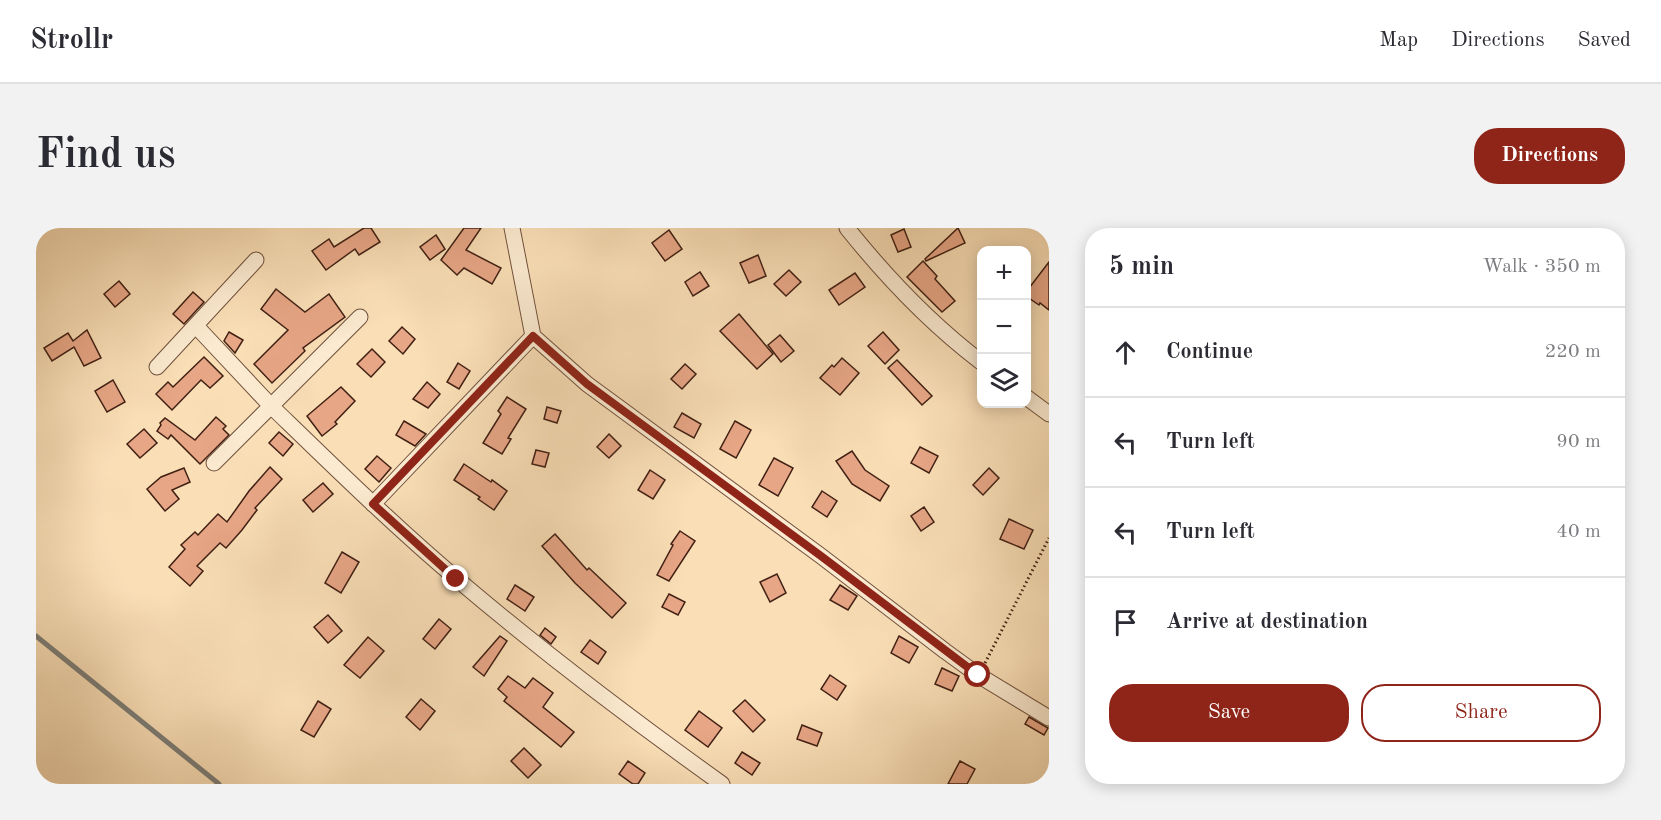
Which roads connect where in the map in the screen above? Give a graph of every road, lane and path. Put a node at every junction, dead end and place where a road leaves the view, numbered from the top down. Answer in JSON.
{"nodes":[{"id":1,"x":512,"y":228,"type":"edge"},
{"id":2,"x":847,"y":228,"type":"edge"},
{"id":3,"x":256,"y":260,"type":"dead end"},
{"id":4,"x":360,"y":317,"type":"dead end"},
{"id":5,"x":196,"y":326,"type":"junction"},
{"id":6,"x":533,"y":336,"type":"junction"},
{"id":7,"x":977,"y":359,"type":"edge"},
{"id":8,"x":157,"y":367,"type":"dead end"},
{"id":9,"x":1031,"y":401,"type":"edge"},
{"id":10,"x":271,"y":406,"type":"junction"},
{"id":11,"x":1049,"y":414,"type":"edge"},
{"id":12,"x":214,"y":463,"type":"dead end"},
{"id":13,"x":373,"y":504,"type":"junction"},
{"id":14,"x":1049,"y":538,"type":"edge"},
{"id":15,"x":978,"y":675,"type":"junction"},
{"id":16,"x":1049,"y":718,"type":"edge"},
{"id":17,"x":722,"y":784,"type":"edge"}],
"edges":[{"from":1,"to":6,"type":"street"},
{"from":2,"to":7,"type":"street"},
{"from":3,"to":5,"type":"street"},
{"from":4,"to":10,"type":"street"},
{"from":5,"to":8,"type":"street"},
{"from":5,"to":10,"type":"street"},
{"from":6,"to":13,"type":"street"},
{"from":6,"to":15,"type":"street"},
{"from":9,"to":11,"type":"street"},
{"from":10,"to":12,"type":"street"},
{"from":10,"to":13,"type":"street"},
{"from":13,"to":17,"type":"street"},
{"from":14,"to":15,"type":"path"},
{"from":15,"to":16,"type":"street"}]}
